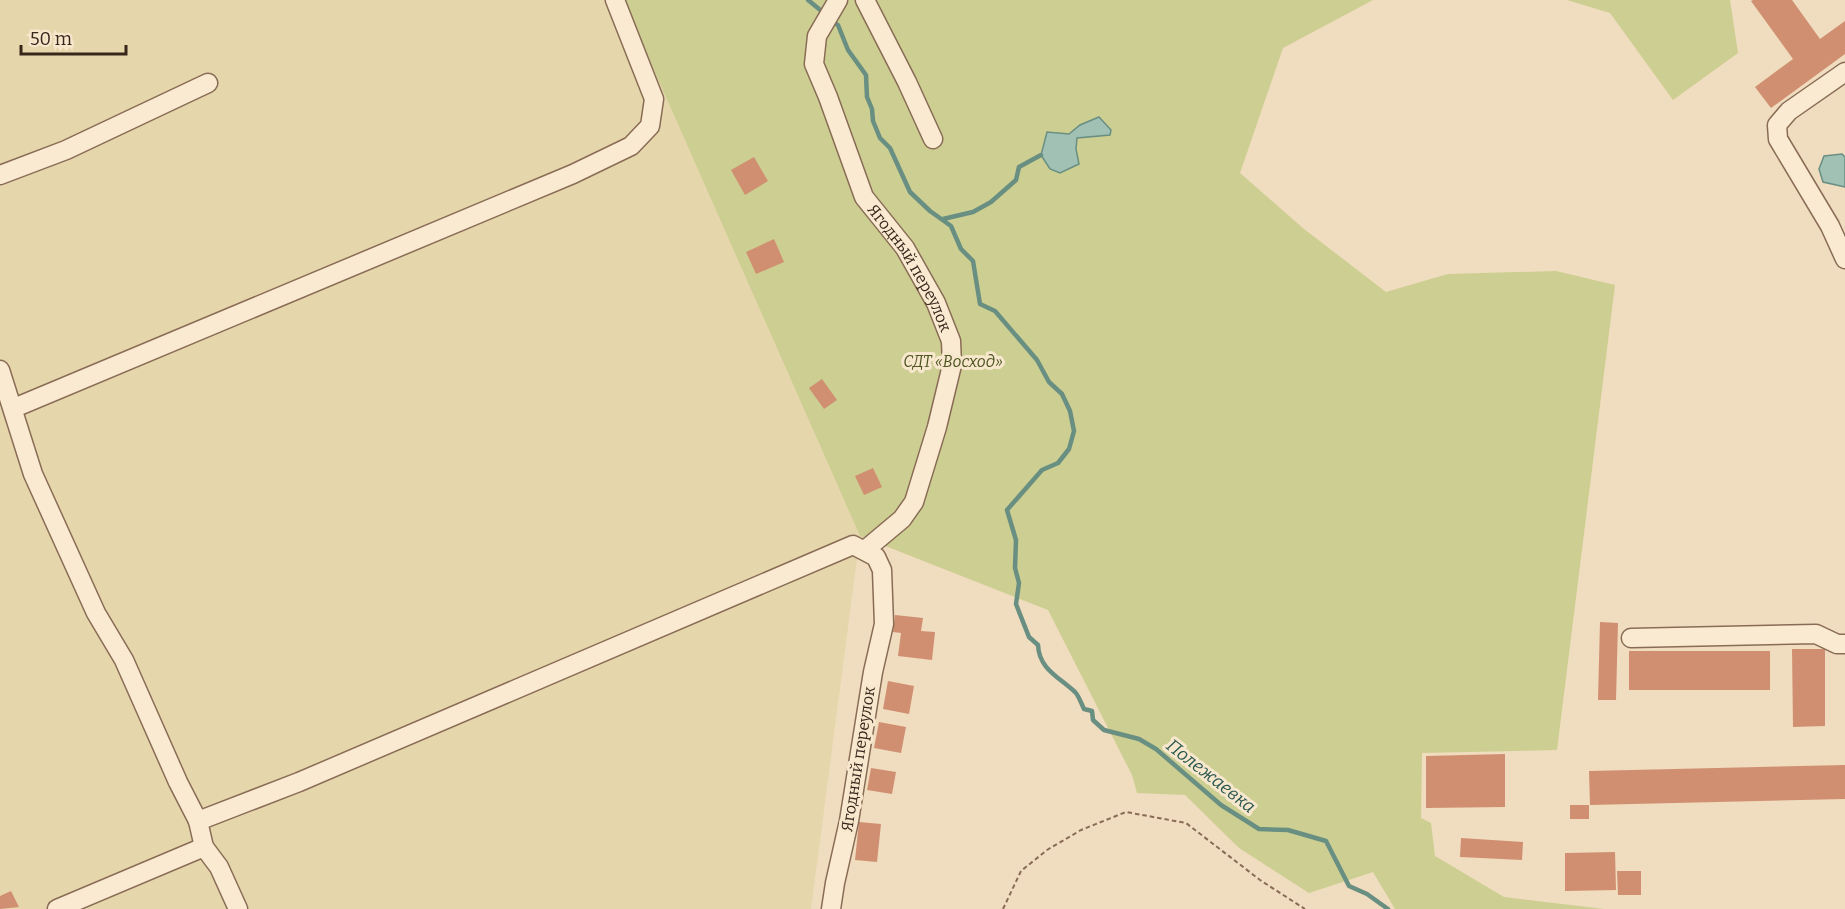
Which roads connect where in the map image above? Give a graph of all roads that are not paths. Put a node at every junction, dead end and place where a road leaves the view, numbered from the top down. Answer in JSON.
{"nodes":[{"id":1,"x":615,"y":0,"type":"edge"},
{"id":2,"x":838,"y":0,"type":"edge"},
{"id":3,"x":864,"y":0,"type":"edge"},
{"id":4,"x":1845,"y":72,"type":"edge"},
{"id":5,"x":208,"y":82,"type":"dead end"},
{"id":6,"x":933,"y":139,"type":"dead end"},
{"id":7,"x":0,"y":175,"type":"edge"},
{"id":8,"x":1845,"y":259,"type":"edge"},
{"id":9,"x":0,"y":370,"type":"edge"},
{"id":10,"x":14,"y":408,"type":"junction"},
{"id":11,"x":865,"y":550,"type":"junction"},
{"id":12,"x":1631,"y":638,"type":"dead end"},
{"id":13,"x":1845,"y":644,"type":"edge"},
{"id":14,"x":198,"y":821,"type":"junction"},
{"id":15,"x":204,"y":847,"type":"junction"},
{"id":16,"x":57,"y":909,"type":"edge"},
{"id":17,"x":238,"y":909,"type":"edge"},
{"id":18,"x":831,"y":909,"type":"edge"}],
"edges":[{"from":1,"to":10,"type":"lane"},
{"from":2,"to":11,"type":"lane","name":"Ягодный переулок"},
{"from":3,"to":6,"type":"lane"},
{"from":4,"to":8,"type":"lane"},
{"from":5,"to":7,"type":"lane"},
{"from":9,"to":10,"type":"lane"},
{"from":10,"to":14,"type":"lane"},
{"from":11,"to":14,"type":"lane"},
{"from":11,"to":18,"type":"lane","name":"Ягодный переулок"},
{"from":12,"to":13,"type":"lane"},
{"from":14,"to":15,"type":"lane"},
{"from":15,"to":16,"type":"lane"},
{"from":15,"to":17,"type":"lane"}]}
